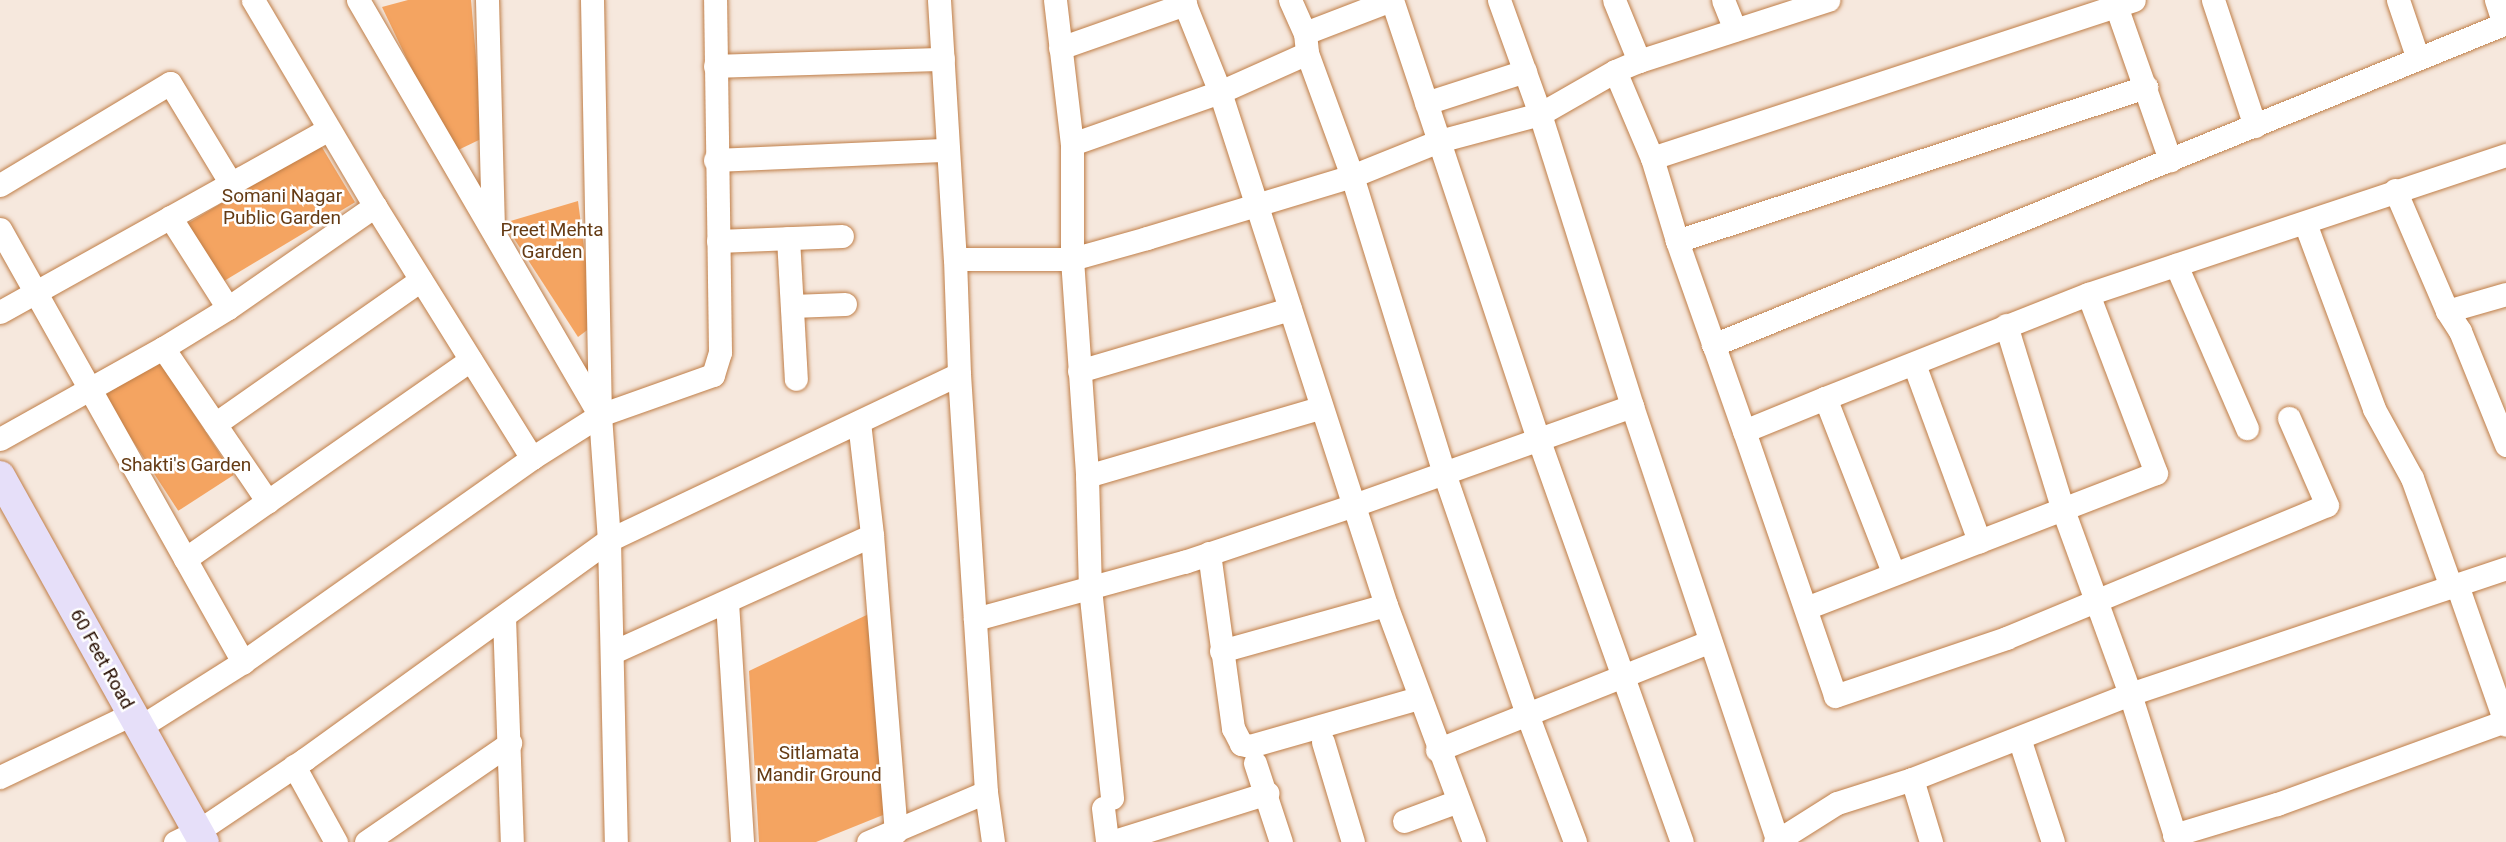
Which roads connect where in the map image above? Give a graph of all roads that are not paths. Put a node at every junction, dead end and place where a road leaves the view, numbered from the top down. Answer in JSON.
{"nodes":[{"id":1,"x":253,"y":0,"type":"edge"},
{"id":2,"x":358,"y":0,"type":"edge"},
{"id":3,"x":487,"y":0,"type":"edge"},
{"id":4,"x":592,"y":0,"type":"edge"},
{"id":5,"x":715,"y":0,"type":"edge"},
{"id":6,"x":939,"y":0,"type":"edge"},
{"id":7,"x":1055,"y":0,"type":"edge"},
{"id":8,"x":1290,"y":0,"type":"edge"},
{"id":9,"x":1392,"y":0,"type":"edge"},
{"id":10,"x":1499,"y":0,"type":"edge"},
{"id":11,"x":1614,"y":0,"type":"edge"},
{"id":12,"x":1723,"y":0,"type":"edge"},
{"id":13,"x":1828,"y":0,"type":"edge"},
{"id":14,"x":2213,"y":0,"type":"edge"},
{"id":15,"x":2398,"y":0,"type":"edge"},
{"id":16,"x":2496,"y":0,"type":"edge"},
{"id":17,"x":1184,"y":2,"type":"edge"},
{"id":18,"x":2122,"y":2,"type":"edge"},
{"id":19,"x":2505,"y":23,"type":"edge"},
{"id":20,"x":1735,"y":30,"type":"junction"},
{"id":21,"x":1306,"y":43,"type":"junction"},
{"id":22,"x":1060,"y":48,"type":"junction"},
{"id":23,"x":2418,"y":59,"type":"junction"},
{"id":24,"x":943,"y":60,"type":"junction"},
{"id":25,"x":1639,"y":61,"type":"junction"},
{"id":26,"x":715,"y":66,"type":"junction"},
{"id":27,"x":1525,"y":71,"type":"junction"},
{"id":28,"x":1615,"y":71,"type":"junction"},
{"id":29,"x":2146,"y":87,"type":"junction"},
{"id":30,"x":1220,"y":92,"type":"junction"},
{"id":31,"x":1426,"y":103,"type":"junction"},
{"id":32,"x":1540,"y":114,"type":"junction"},
{"id":33,"x":2255,"y":126,"type":"junction"},
{"id":34,"x":329,"y":129,"type":"junction"},
{"id":35,"x":1439,"y":141,"type":"junction"},
{"id":36,"x":1072,"y":144,"type":"junction"},
{"id":37,"x":948,"y":150,"type":"junction"},
{"id":38,"x":2506,"y":155,"type":"edge"},
{"id":39,"x":1651,"y":158,"type":"junction"},
{"id":40,"x":715,"y":160,"type":"junction"},
{"id":41,"x":2170,"y":160,"type":"junction"},
{"id":42,"x":1352,"y":176,"type":"junction"},
{"id":43,"x":230,"y":182,"type":"junction"},
{"id":44,"x":0,"y":186,"type":"edge"},
{"id":45,"x":2395,"y":190,"type":"junction"},
{"id":46,"x":1257,"y":204,"type":"junction"},
{"id":47,"x":375,"y":206,"type":"junction"},
{"id":48,"x":170,"y":217,"type":"junction"},
{"id":49,"x":2305,"y":223,"type":"junction"},
{"id":50,"x":0,"y":229,"type":"edge"},
{"id":51,"x":493,"y":230,"type":"junction"},
{"id":52,"x":842,"y":236,"type":"dead end"},
{"id":53,"x":788,"y":238,"type":"junction"},
{"id":54,"x":1677,"y":241,"type":"junction"},
{"id":55,"x":718,"y":242,"type":"junction"},
{"id":56,"x":1072,"y":258,"type":"junction"},
{"id":57,"x":955,"y":259,"type":"junction"},
{"id":58,"x":2176,"y":265,"type":"junction"},
{"id":59,"x":421,"y":281,"type":"junction"},
{"id":60,"x":36,"y":291,"type":"junction"},
{"id":61,"x":2088,"y":293,"type":"junction"},
{"id":62,"x":2506,"y":293,"type":"edge"},
{"id":63,"x":845,"y":304,"type":"dead end"},
{"id":64,"x":792,"y":306,"type":"junction"},
{"id":65,"x":228,"y":308,"type":"junction"},
{"id":66,"x":1290,"y":309,"type":"junction"},
{"id":67,"x":2447,"y":311,"type":"junction"},
{"id":68,"x":0,"y":312,"type":"edge"},
{"id":69,"x":2006,"y":325,"type":"junction"},
{"id":70,"x":1713,"y":345,"type":"junction"},
{"id":71,"x":163,"y":348,"type":"junction"},
{"id":72,"x":470,"y":360,"type":"junction"},
{"id":73,"x":1914,"y":364,"type":"junction"},
{"id":74,"x":1079,"y":371,"type":"junction"},
{"id":75,"x":958,"y":374,"type":"junction"},
{"id":76,"x":796,"y":379,"type":"dead end"},
{"id":77,"x":89,"y":388,"type":"junction"},
{"id":78,"x":1825,"y":398,"type":"junction"},
{"id":79,"x":1632,"y":406,"type":"junction"},
{"id":80,"x":1320,"y":408,"type":"junction"},
{"id":81,"x":600,"y":415,"type":"junction"},
{"id":82,"x":2289,"y":418,"type":"dead end"},
{"id":83,"x":859,"y":422,"type":"junction"},
{"id":84,"x":215,"y":424,"type":"junction"},
{"id":85,"x":2247,"y":428,"type":"dead end"},
{"id":86,"x":1744,"y":430,"type":"junction"},
{"id":87,"x":1538,"y":438,"type":"junction"},
{"id":88,"x":0,"y":439,"type":"edge"},
{"id":89,"x":2506,"y":445,"type":"edge"},
{"id":90,"x":532,"y":458,"type":"junction"},
{"id":91,"x":1444,"y":473,"type":"junction"},
{"id":92,"x":1087,"y":475,"type":"junction"},
{"id":93,"x":0,"y":476,"type":"edge"},
{"id":94,"x":268,"y":502,"type":"junction"},
{"id":95,"x":1354,"y":505,"type":"junction"},
{"id":96,"x":2062,"y":507,"type":"junction"},
{"id":97,"x":872,"y":535,"type":"junction"},
{"id":98,"x":609,"y":540,"type":"junction"},
{"id":99,"x":1979,"y":541,"type":"junction"},
{"id":100,"x":1209,"y":553,"type":"junction"},
{"id":101,"x":185,"y":559,"type":"junction"},
{"id":102,"x":2506,"y":568,"type":"edge"},
{"id":103,"x":1893,"y":572,"type":"junction"},
{"id":104,"x":2454,"y":586,"type":"junction"},
{"id":105,"x":1090,"y":588,"type":"junction"},
{"id":106,"x":2096,"y":598,"type":"junction"},
{"id":107,"x":727,"y":602,"type":"junction"},
{"id":108,"x":1386,"y":605,"type":"junction"},
{"id":109,"x":1806,"y":608,"type":"junction"},
{"id":110,"x":504,"y":617,"type":"junction"},
{"id":111,"x":975,"y":619,"type":"junction"},
{"id":112,"x":1709,"y":642,"type":"junction"},
{"id":113,"x":1220,"y":651,"type":"junction"},
{"id":114,"x":612,"y":652,"type":"junction"},
{"id":115,"x":243,"y":662,"type":"junction"},
{"id":116,"x":1620,"y":676,"type":"junction"},
{"id":117,"x":2130,"y":694,"type":"junction"},
{"id":118,"x":1418,"y":698,"type":"junction"},
{"id":119,"x":1527,"y":714,"type":"junction"},
{"id":120,"x":136,"y":721,"type":"junction"},
{"id":121,"x":2505,"y":723,"type":"edge"},
{"id":122,"x":2019,"y":738,"type":"junction"},
{"id":123,"x":1323,"y":742,"type":"dead end"},
{"id":124,"x":510,"y":743,"type":"junction"},
{"id":125,"x":1437,"y":750,"type":"junction"},
{"id":126,"x":1255,"y":763,"type":"dead end"},
{"id":127,"x":294,"y":766,"type":"junction"},
{"id":128,"x":0,"y":777,"type":"edge"},
{"id":129,"x":1912,"y":779,"type":"junction"},
{"id":130,"x":986,"y":792,"type":"junction"},
{"id":131,"x":1267,"y":793,"type":"junction"},
{"id":132,"x":1458,"y":802,"type":"junction"},
{"id":133,"x":1404,"y":821,"type":"dead end"},
{"id":134,"x":896,"y":832,"type":"junction"},
{"id":135,"x":192,"y":838,"type":"edge"},
{"id":136,"x":2176,"y":838,"type":"edge"},
{"id":137,"x":336,"y":842,"type":"edge"},
{"id":138,"x":366,"y":842,"type":"edge"},
{"id":139,"x":512,"y":842,"type":"edge"},
{"id":140,"x":616,"y":842,"type":"edge"},
{"id":141,"x":742,"y":842,"type":"edge"},
{"id":142,"x":867,"y":842,"type":"edge"},
{"id":143,"x":993,"y":842,"type":"edge"},
{"id":144,"x":1109,"y":842,"type":"edge"},
{"id":145,"x":1281,"y":842,"type":"edge"},
{"id":146,"x":1353,"y":842,"type":"edge"},
{"id":147,"x":1474,"y":842,"type":"edge"},
{"id":148,"x":1575,"y":842,"type":"edge"},
{"id":149,"x":1682,"y":842,"type":"edge"},
{"id":150,"x":1777,"y":842,"type":"edge"},
{"id":151,"x":1931,"y":842,"type":"edge"},
{"id":152,"x":2053,"y":842,"type":"edge"}],
"edges":[{"from":1,"to":34,"type":"street"},
{"from":2,"to":51,"type":"street"},
{"from":3,"to":51,"type":"street"},
{"from":4,"to":81,"type":"street"},
{"from":5,"to":26,"type":"street"},
{"from":6,"to":24,"type":"street"},
{"from":7,"to":22,"type":"street"},
{"from":8,"to":21,"type":"street"},
{"from":9,"to":21,"type":"street"},
{"from":9,"to":31,"type":"street"},
{"from":10,"to":27,"type":"street"},
{"from":11,"to":25,"type":"street"},
{"from":12,"to":20,"type":"street"},
{"from":13,"to":20,"type":"street"},
{"from":14,"to":33,"type":"street"},
{"from":15,"to":23,"type":"street"},
{"from":16,"to":19,"type":"street"},
{"from":17,"to":22,"type":"street"},
{"from":17,"to":30,"type":"street"},
{"from":18,"to":29,"type":"street"},
{"from":18,"to":39,"type":"street"},
{"from":19,"to":23,"type":"street"},
{"from":20,"to":25,"type":"street"},
{"from":21,"to":30,"type":"street"},
{"from":21,"to":42,"type":"street"},
{"from":22,"to":36,"type":"street"},
{"from":23,"to":33,"type":"street"},
{"from":24,"to":26,"type":"street"},
{"from":24,"to":37,"type":"street"},
{"from":25,"to":28,"type":"street"},
{"from":26,"to":40,"type":"street"},
{"from":27,"to":31,"type":"street"},
{"from":27,"to":32,"type":"street"},
{"from":28,"to":32,"type":"street"},
{"from":28,"to":39,"type":"street"},
{"from":29,"to":41,"type":"street"},
{"from":29,"to":54,"type":"street"},
{"from":30,"to":36,"type":"street"},
{"from":30,"to":46,"type":"street"},
{"from":31,"to":35,"type":"street"},
{"from":32,"to":35,"type":"street"},
{"from":32,"to":79,"type":"street"},
{"from":33,"to":41,"type":"street"},
{"from":34,"to":43,"type":"street"},
{"from":34,"to":47,"type":"street"},
{"from":35,"to":42,"type":"street"},
{"from":35,"to":87,"type":"street"},
{"from":36,"to":56,"type":"street"},
{"from":37,"to":40,"type":"street"},
{"from":37,"to":57,"type":"street"},
{"from":38,"to":45,"type":"street"},
{"from":39,"to":54,"type":"street"},
{"from":40,"to":55,"type":"street"},
{"from":41,"to":70,"type":"street"},
{"from":42,"to":46,"type":"street"},
{"from":42,"to":91,"type":"street"},
{"from":43,"to":44,"type":"street"},
{"from":43,"to":48,"type":"street"},
{"from":45,"to":49,"type":"street"},
{"from":45,"to":67,"type":"street"},
{"from":46,"to":56,"type":"street"},
{"from":46,"to":66,"type":"street"},
{"from":47,"to":59,"type":"street"},
{"from":47,"to":65,"type":"street"},
{"from":48,"to":60,"type":"street"},
{"from":48,"to":65,"type":"street"},
{"from":49,"to":58,"type":"street"},
{"from":49,"to":104,"type":"street"},
{"from":50,"to":60,"type":"street"},
{"from":51,"to":81,"type":"street"},
{"from":52,"to":53,"type":"street"},
{"from":53,"to":55,"type":"street"},
{"from":53,"to":64,"type":"street"},
{"from":54,"to":70,"type":"street"},
{"from":55,"to":81,"type":"street"},
{"from":56,"to":57,"type":"street"},
{"from":56,"to":74,"type":"street"},
{"from":57,"to":75,"type":"street"},
{"from":58,"to":61,"type":"street"},
{"from":58,"to":85,"type":"street"},
{"from":59,"to":72,"type":"street"},
{"from":59,"to":84,"type":"street"},
{"from":60,"to":68,"type":"street"},
{"from":60,"to":77,"type":"street"},
{"from":61,"to":69,"type":"street"},
{"from":61,"to":96,"type":"street"},
{"from":62,"to":67,"type":"street"},
{"from":63,"to":64,"type":"street"},
{"from":64,"to":76,"type":"street"},
{"from":65,"to":71,"type":"street"},
{"from":66,"to":74,"type":"street"},
{"from":66,"to":80,"type":"street"},
{"from":67,"to":89,"type":"street"},
{"from":69,"to":73,"type":"street"},
{"from":69,"to":96,"type":"street"},
{"from":70,"to":86,"type":"street"},
{"from":71,"to":77,"type":"street"},
{"from":71,"to":84,"type":"street"},
{"from":72,"to":90,"type":"street"},
{"from":72,"to":94,"type":"street"},
{"from":73,"to":78,"type":"street"},
{"from":73,"to":99,"type":"street"},
{"from":74,"to":92,"type":"street"},
{"from":75,"to":83,"type":"street"},
{"from":75,"to":111,"type":"street"},
{"from":77,"to":88,"type":"street"},
{"from":77,"to":101,"type":"street"},
{"from":78,"to":86,"type":"street"},
{"from":78,"to":103,"type":"street"},
{"from":79,"to":87,"type":"street"},
{"from":79,"to":112,"type":"street"},
{"from":80,"to":92,"type":"street"},
{"from":80,"to":95,"type":"street"},
{"from":81,"to":90,"type":"street"},
{"from":81,"to":98,"type":"street"},
{"from":82,"to":106,"type":"street"},
{"from":83,"to":97,"type":"street"},
{"from":83,"to":98,"type":"street"},
{"from":84,"to":94,"type":"street"},
{"from":86,"to":109,"type":"street"},
{"from":87,"to":91,"type":"street"},
{"from":87,"to":116,"type":"street"},
{"from":90,"to":115,"type":"street"},
{"from":91,"to":95,"type":"street"},
{"from":91,"to":119,"type":"street"},
{"from":92,"to":105,"type":"street"},
{"from":93,"to":120,"type":"main road","name":"60 Feet Road"},
{"from":94,"to":101,"type":"street"},
{"from":95,"to":100,"type":"street"},
{"from":95,"to":108,"type":"street"},
{"from":96,"to":99,"type":"street"},
{"from":96,"to":106,"type":"street"},
{"from":97,"to":107,"type":"street"},
{"from":97,"to":134,"type":"street"},
{"from":98,"to":110,"type":"street"},
{"from":98,"to":114,"type":"street"},
{"from":99,"to":103,"type":"street"},
{"from":100,"to":105,"type":"street"},
{"from":100,"to":113,"type":"street"},
{"from":101,"to":115,"type":"street"},
{"from":102,"to":104,"type":"street"},
{"from":103,"to":109,"type":"street"},
{"from":104,"to":117,"type":"street"},
{"from":104,"to":121,"type":"street"},
{"from":105,"to":111,"type":"street"},
{"from":105,"to":144,"type":"street"},
{"from":106,"to":109,"type":"street"},
{"from":106,"to":117,"type":"street"},
{"from":107,"to":114,"type":"street"},
{"from":107,"to":141,"type":"street"},
{"from":108,"to":113,"type":"street"},
{"from":108,"to":118,"type":"street"},
{"from":110,"to":124,"type":"street"},
{"from":110,"to":127,"type":"street"},
{"from":111,"to":130,"type":"street"},
{"from":112,"to":116,"type":"street"},
{"from":112,"to":150,"type":"street"},
{"from":113,"to":118,"type":"street"},
{"from":114,"to":140,"type":"street"},
{"from":115,"to":120,"type":"street"},
{"from":116,"to":119,"type":"street"},
{"from":116,"to":149,"type":"street"},
{"from":117,"to":122,"type":"street"},
{"from":117,"to":136,"type":"street"},
{"from":118,"to":125,"type":"street"},
{"from":119,"to":125,"type":"street"},
{"from":119,"to":148,"type":"street"},
{"from":120,"to":128,"type":"street"},
{"from":120,"to":135,"type":"main road","name":"60 Feet Road"},
{"from":121,"to":136,"type":"street"},
{"from":122,"to":129,"type":"street"},
{"from":122,"to":152,"type":"street"},
{"from":123,"to":146,"type":"street"},
{"from":124,"to":138,"type":"street"},
{"from":124,"to":139,"type":"street"},
{"from":125,"to":132,"type":"street"},
{"from":126,"to":131,"type":"street"},
{"from":127,"to":135,"type":"street"},
{"from":127,"to":137,"type":"street"},
{"from":129,"to":150,"type":"street"},
{"from":129,"to":151,"type":"street"},
{"from":130,"to":134,"type":"street"},
{"from":130,"to":143,"type":"street"},
{"from":131,"to":144,"type":"street"},
{"from":131,"to":145,"type":"street"},
{"from":132,"to":133,"type":"street"},
{"from":132,"to":147,"type":"street"},
{"from":134,"to":142,"type":"street"}]}
